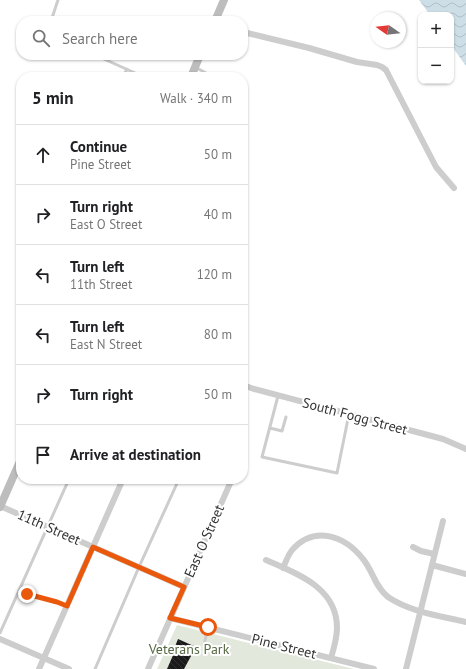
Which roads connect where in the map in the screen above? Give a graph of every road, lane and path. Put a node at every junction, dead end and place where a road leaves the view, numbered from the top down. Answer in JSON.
{"nodes":[{"id":1,"x":58,"y":0,"type":"edge"},
{"id":2,"x":224,"y":0,"type":"edge"},
{"id":3,"x":53,"y":16,"type":"edge"},
{"id":4,"x":217,"y":16,"type":"edge"},
{"id":5,"x":248,"y":33,"type":"edge"},
{"id":6,"x":106,"y":60,"type":"edge"},
{"id":7,"x":198,"y":60,"type":"edge"},
{"id":8,"x":195,"y":67,"type":"junction"},
{"id":9,"x":127,"y":70,"type":"joint"},
{"id":10,"x":132,"y":72,"type":"edge"},
{"id":11,"x":193,"y":72,"type":"edge"},
{"id":12,"x":204,"y":72,"type":"edge"},
{"id":13,"x":454,"y":188,"type":"dead end"},
{"id":14,"x":248,"y":387,"type":"edge"},
{"id":15,"x":278,"y":396,"type":"junction"},
{"id":16,"x":349,"y":414,"type":"junction"},
{"id":17,"x":286,"y":417,"type":"dead end"},
{"id":18,"x":270,"y":428,"type":"junction"},
{"id":19,"x":466,"y":449,"type":"edge"},
{"id":20,"x":16,"y":470,"type":"edge"},
{"id":21,"x":67,"y":484,"type":"edge"},
{"id":22,"x":122,"y":484,"type":"edge"},
{"id":23,"x":177,"y":484,"type":"edge"},
{"id":24,"x":230,"y":484,"type":"edge"},
{"id":25,"x":0,"y":507,"type":"edge"},
{"id":26,"x":443,"y":521,"type":"dead end"},
{"id":27,"x":48,"y":527,"type":"junction"},
{"id":28,"x":413,"y":546,"type":"dead end"},
{"id":29,"x":93,"y":547,"type":"junction"},
{"id":30,"x":434,"y":554,"type":"junction"},
{"id":31,"x":266,"y":560,"type":"dead end"},
{"id":32,"x":432,"y":565,"type":"junction"},
{"id":33,"x":138,"y":567,"type":"junction"},
{"id":34,"x":283,"y":568,"type":"junction"},
{"id":35,"x":466,"y":574,"type":"edge"},
{"id":36,"x":184,"y":587,"type":"junction"},
{"id":37,"x":27,"y":594,"type":"dead end"},
{"id":38,"x":67,"y":606,"type":"junction"},
{"id":39,"x":420,"y":610,"type":"junction"},
{"id":40,"x":170,"y":618,"type":"junction"},
{"id":41,"x":466,"y":622,"type":"edge"},
{"id":42,"x":208,"y":627,"type":"junction"},
{"id":43,"x":0,"y":633,"type":"edge"},
{"id":44,"x":0,"y":639,"type":"edge"},
{"id":45,"x":222,"y":650,"type":"dead end"},
{"id":46,"x":43,"y":658,"type":"junction"},
{"id":47,"x":332,"y":658,"type":"junction"},
{"id":48,"x":38,"y":669,"type":"edge"},
{"id":49,"x":69,"y":669,"type":"edge"},
{"id":50,"x":95,"y":669,"type":"edge"},
{"id":51,"x":148,"y":669,"type":"edge"},
{"id":52,"x":374,"y":669,"type":"edge"},
{"id":53,"x":406,"y":669,"type":"edge"}],
"edges":[{"from":1,"to":3,"type":"lane"},
{"from":2,"to":4,"type":"street"},
{"from":5,"to":13,"type":"street"},
{"from":6,"to":9,"type":"lane"},
{"from":7,"to":8,"type":"street"},
{"from":8,"to":11,"type":"street"},
{"from":8,"to":12,"type":"lane"},
{"from":9,"to":10,"type":"lane"},
{"from":14,"to":15,"type":"street","name":"South Fogg Street"},
{"from":15,"to":16,"type":"street","name":"South Fogg Street"},
{"from":15,"to":18,"type":"lane"},
{"from":16,"to":18,"type":"lane"},
{"from":16,"to":19,"type":"street","name":"South Fogg Street"},
{"from":17,"to":18,"type":"lane"},
{"from":20,"to":25,"type":"street"},
{"from":21,"to":27,"type":"lane"},
{"from":22,"to":29,"type":"street"},
{"from":23,"to":33,"type":"lane"},
{"from":24,"to":36,"type":"street","name":"East O Street"},
{"from":25,"to":27,"type":"street","name":"11th Street"},
{"from":26,"to":30,"type":"street"},
{"from":27,"to":29,"type":"street","name":"11th Street"},
{"from":27,"to":43,"type":"lane"},
{"from":28,"to":30,"type":"street"},
{"from":29,"to":33,"type":"street","name":"11th Street"},
{"from":29,"to":38,"type":"street"},
{"from":30,"to":32,"type":"street"},
{"from":31,"to":34,"type":"street"},
{"from":32,"to":35,"type":"street"},
{"from":32,"to":39,"type":"street"},
{"from":33,"to":36,"type":"street","name":"11th Street"},
{"from":33,"to":50,"type":"lane"},
{"from":34,"to":39,"type":"street"},
{"from":34,"to":47,"type":"street"},
{"from":36,"to":40,"type":"street","name":"East O Street"},
{"from":37,"to":38,"type":"lane"},
{"from":38,"to":46,"type":"street"},
{"from":39,"to":41,"type":"street"},
{"from":39,"to":53,"type":"street"},
{"from":40,"to":42,"type":"street","name":"Pine Street"},
{"from":40,"to":51,"type":"street","name":"East O Street"},
{"from":42,"to":45,"type":"lane"},
{"from":42,"to":47,"type":"street","name":"Pine Street"},
{"from":44,"to":46,"type":"street"},
{"from":46,"to":48,"type":"street"},
{"from":46,"to":49,"type":"street"},
{"from":47,"to":52,"type":"street","name":"Pine Street"}]}
